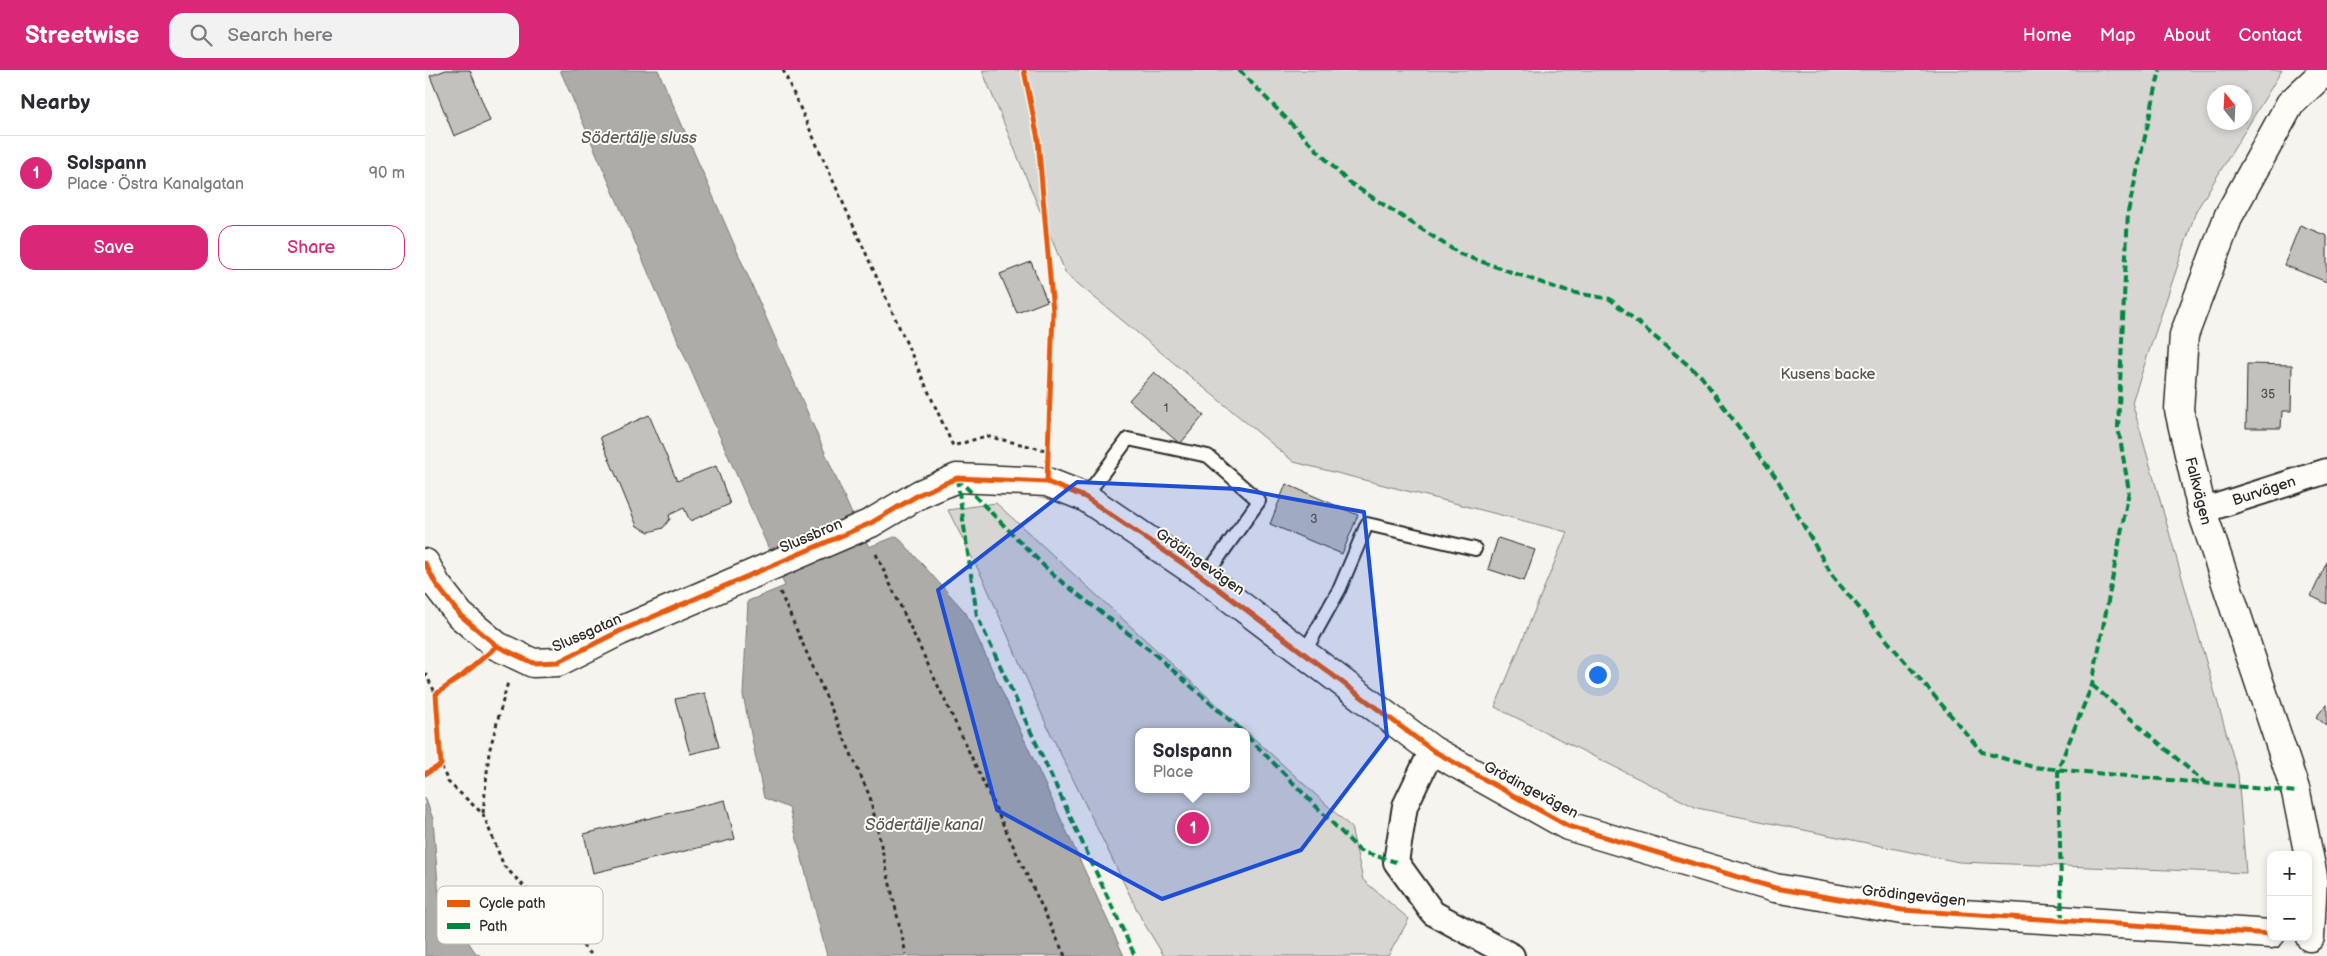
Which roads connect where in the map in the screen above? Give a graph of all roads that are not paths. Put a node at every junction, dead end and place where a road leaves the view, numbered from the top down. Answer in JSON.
{"nodes":[{"id":1,"x":2326,"y":70,"type":"edge"},
{"id":2,"x":2327,"y":471,"type":"edge"},
{"id":3,"x":1085,"y":497,"type":"junction"},
{"id":4,"x":2201,"y":511,"type":"junction"},
{"id":5,"x":872,"y":535,"type":"joint"},
{"id":6,"x":1475,"y":549,"type":"dead end"},
{"id":7,"x":425,"y":563,"type":"edge"},
{"id":8,"x":1204,"y":578,"type":"junction"},
{"id":9,"x":770,"y":580,"type":"joint"},
{"id":10,"x":1304,"y":654,"type":"junction"},
{"id":11,"x":1432,"y":750,"type":"junction"},
{"id":12,"x":2267,"y":934,"type":"edge"},
{"id":13,"x":2315,"y":937,"type":"edge"},
{"id":14,"x":1512,"y":956,"type":"edge"}],
"edges":[{"from":1,"to":4,"type":"street","name":"Falkvägen"},
{"from":2,"to":4,"type":"street","name":"Burvägen"},
{"from":3,"to":5,"type":"street","name":"Grödingevägen"},
{"from":3,"to":8,"type":"street","name":"Grödingevägen"},
{"from":3,"to":8,"type":"lane"},
{"from":4,"to":13,"type":"street","name":"Falkvägen"},
{"from":5,"to":9,"type":"street","name":"Slussbron"},
{"from":6,"to":10,"type":"lane"},
{"from":7,"to":9,"type":"street","name":"Slussgatan"},
{"from":8,"to":10,"type":"street","name":"Grödingevägen"},
{"from":10,"to":11,"type":"street","name":"Grödingevägen"},
{"from":11,"to":12,"type":"street","name":"Grödingevägen"},
{"from":11,"to":14,"type":"street"}]}
